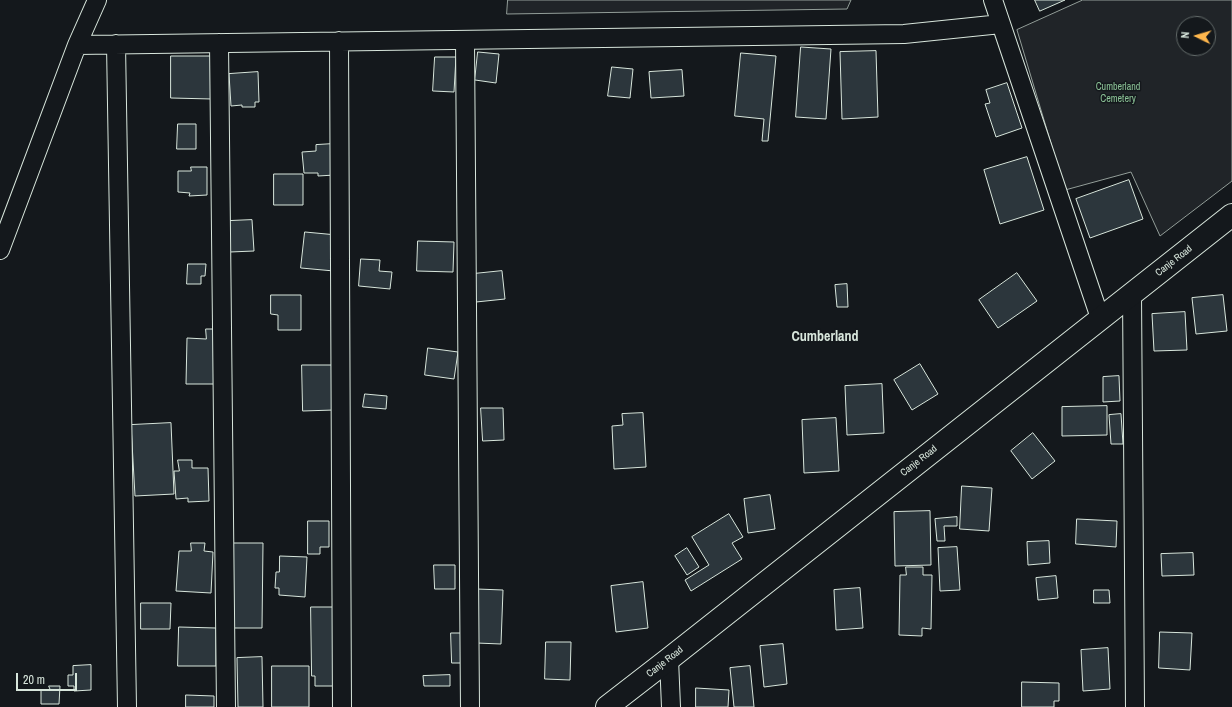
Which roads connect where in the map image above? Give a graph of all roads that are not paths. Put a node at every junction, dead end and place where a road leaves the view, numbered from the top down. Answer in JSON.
{"nodes":[{"id":1,"x":97,"y":0,"type":"edge"},
{"id":2,"x":993,"y":0,"type":"edge"},
{"id":3,"x":1001,"y":24,"type":"junction"},
{"id":4,"x":465,"y":40,"type":"junction"},
{"id":5,"x":339,"y":41,"type":"junction"},
{"id":6,"x":219,"y":43,"type":"junction"},
{"id":7,"x":116,"y":44,"type":"junction"},
{"id":8,"x":78,"y":45,"type":"junction"},
{"id":9,"x":1232,"y":215,"type":"edge"},
{"id":10,"x":0,"y":250,"type":"edge"},
{"id":11,"x":1132,"y":294,"type":"junction"},
{"id":12,"x":1100,"y":318,"type":"junction"},
{"id":13,"x":669,"y":659,"type":"junction"},
{"id":14,"x":127,"y":707,"type":"edge"},
{"id":15,"x":226,"y":707,"type":"edge"},
{"id":16,"x":342,"y":707,"type":"edge"},
{"id":17,"x":470,"y":707,"type":"edge"},
{"id":18,"x":607,"y":707,"type":"edge"},
{"id":19,"x":671,"y":707,"type":"edge"},
{"id":20,"x":1135,"y":707,"type":"edge"}],
"edges":[{"from":1,"to":8,"type":"street"},
{"from":2,"to":3,"type":"street"},
{"from":3,"to":4,"type":"street"},
{"from":3,"to":12,"type":"street"},
{"from":4,"to":5,"type":"street"},
{"from":4,"to":17,"type":"street"},
{"from":5,"to":6,"type":"street"},
{"from":5,"to":16,"type":"street"},
{"from":6,"to":7,"type":"street"},
{"from":6,"to":15,"type":"street"},
{"from":7,"to":8,"type":"street"},
{"from":7,"to":14,"type":"street"},
{"from":8,"to":10,"type":"street"},
{"from":9,"to":11,"type":"street","name":"Canje Road"},
{"from":11,"to":12,"type":"street","name":"Canje Road"},
{"from":11,"to":20,"type":"street"},
{"from":12,"to":13,"type":"street","name":"Canje Road"},
{"from":13,"to":18,"type":"street","name":"Canje Road"},
{"from":13,"to":19,"type":"street"}]}
